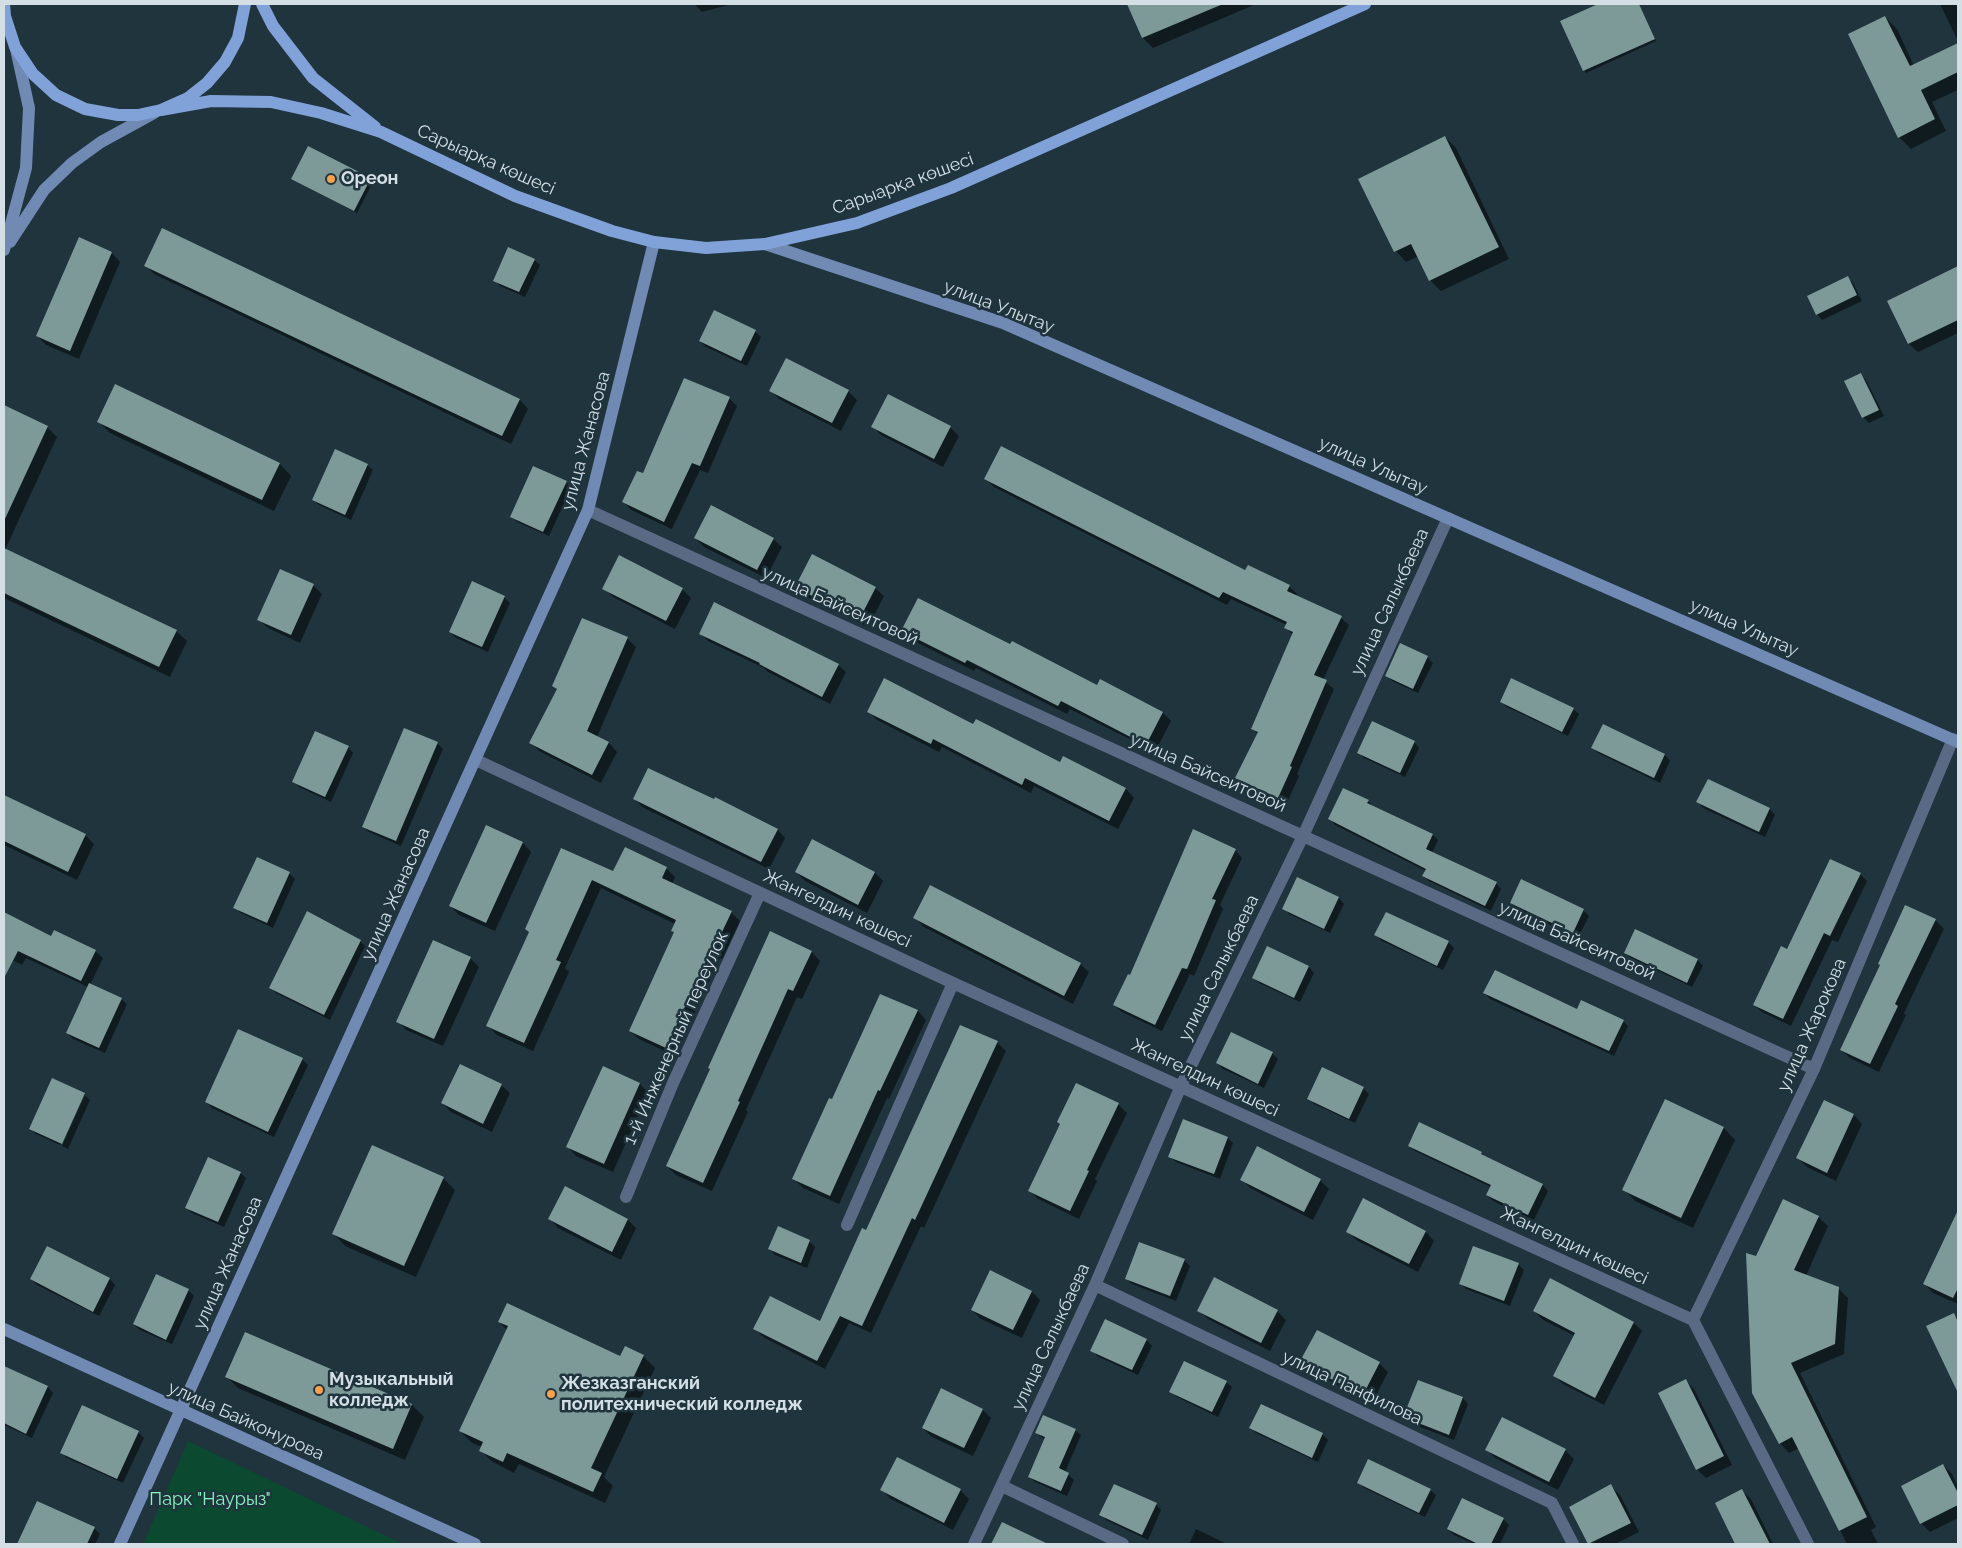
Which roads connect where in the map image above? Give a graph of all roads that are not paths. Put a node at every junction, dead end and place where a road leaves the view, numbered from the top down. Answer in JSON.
{"nodes":[{"id":1,"x":4,"y":4,"type":"edge"},
{"id":2,"x":245,"y":4,"type":"edge"},
{"id":3,"x":262,"y":4,"type":"edge"},
{"id":4,"x":1365,"y":4,"type":"edge"},
{"id":5,"x":4,"y":25,"type":"edge"},
{"id":6,"x":15,"y":47,"type":"junction"},
{"id":7,"x":161,"y":110,"type":"junction"},
{"id":8,"x":381,"y":132,"type":"junction"},
{"id":9,"x":654,"y":242,"type":"junction"},
{"id":10,"x":765,"y":244,"type":"junction"},
{"id":11,"x":4,"y":250,"type":"edge"},
{"id":12,"x":588,"y":510,"type":"junction"},
{"id":13,"x":1448,"y":518,"type":"junction"},
{"id":14,"x":1956,"y":741,"type":"edge"},
{"id":15,"x":476,"y":760,"type":"junction"},
{"id":16,"x":1303,"y":836,"type":"junction"},
{"id":17,"x":760,"y":892,"type":"junction"},
{"id":18,"x":954,"y":983,"type":"junction"},
{"id":19,"x":1814,"y":1068,"type":"junction"},
{"id":20,"x":1181,"y":1086,"type":"junction"},
{"id":21,"x":626,"y":1198,"type":"dead end"},
{"id":22,"x":847,"y":1225,"type":"dead end"},
{"id":23,"x":1095,"y":1285,"type":"junction"},
{"id":24,"x":1693,"y":1320,"type":"junction"},
{"id":25,"x":4,"y":1329,"type":"edge"},
{"id":26,"x":180,"y":1410,"type":"junction"},
{"id":27,"x":1002,"y":1486,"type":"junction"},
{"id":28,"x":120,"y":1544,"type":"edge"},
{"id":29,"x":475,"y":1544,"type":"edge"},
{"id":30,"x":974,"y":1544,"type":"edge"},
{"id":31,"x":1123,"y":1544,"type":"edge"},
{"id":32,"x":1573,"y":1544,"type":"edge"},
{"id":33,"x":1808,"y":1544,"type":"edge"}],
"edges":[{"from":1,"to":6,"type":"main road"},
{"from":2,"to":7,"type":"main road"},
{"from":3,"to":8,"type":"main road"},
{"from":4,"to":10,"type":"main road","name":"Сарыарқа көшесі"},
{"from":5,"to":6,"type":"street"},
{"from":6,"to":7,"type":"main road"},
{"from":6,"to":11,"type":"street"},
{"from":7,"to":8,"type":"main road"},
{"from":7,"to":11,"type":"street"},
{"from":8,"to":9,"type":"main road","name":"Сарыарқа көшесі"},
{"from":9,"to":10,"type":"main road","name":"Сарыарқа көшесі"},
{"from":9,"to":12,"type":"street","name":"улица Жанасова"},
{"from":10,"to":13,"type":"street","name":"улица Улытау"},
{"from":12,"to":15,"type":"street","name":"улица Жанасова"},
{"from":12,"to":16,"type":"street","name":"улица Байсеитовой"},
{"from":13,"to":14,"type":"street","name":"улица Улытау"},
{"from":13,"to":16,"type":"street","name":"улица Салыкбаева"},
{"from":14,"to":19,"type":"street","name":"улица Жарокова"},
{"from":15,"to":17,"type":"street","name":"Жангелдин көшесі"},
{"from":15,"to":26,"type":"street","name":"улица Жанасова"},
{"from":16,"to":19,"type":"street","name":"улица Байсеитовой"},
{"from":16,"to":20,"type":"street","name":"улица Салыкбаева"},
{"from":17,"to":18,"type":"street","name":"Жангелдин көшесі"},
{"from":17,"to":21,"type":"street","name":"1-й Инженерный переулок"},
{"from":18,"to":20,"type":"street","name":"Жангелдин көшесі"},
{"from":18,"to":22,"type":"street"},
{"from":19,"to":24,"type":"street","name":"улица Жарокова"},
{"from":20,"to":23,"type":"street","name":"улица Салыкбаева"},
{"from":20,"to":24,"type":"street","name":"Жангелдин көшесі"},
{"from":23,"to":27,"type":"street","name":"улица Салыкбаева"},
{"from":23,"to":32,"type":"street","name":"улица Панфилова"},
{"from":24,"to":33,"type":"street"},
{"from":25,"to":26,"type":"street","name":"улица Байконурова"},
{"from":26,"to":28,"type":"street","name":"улица Жанасова"},
{"from":26,"to":29,"type":"street","name":"улица Байконурова"},
{"from":27,"to":30,"type":"street","name":"улица Салыкбаева"},
{"from":27,"to":31,"type":"street"}]}
